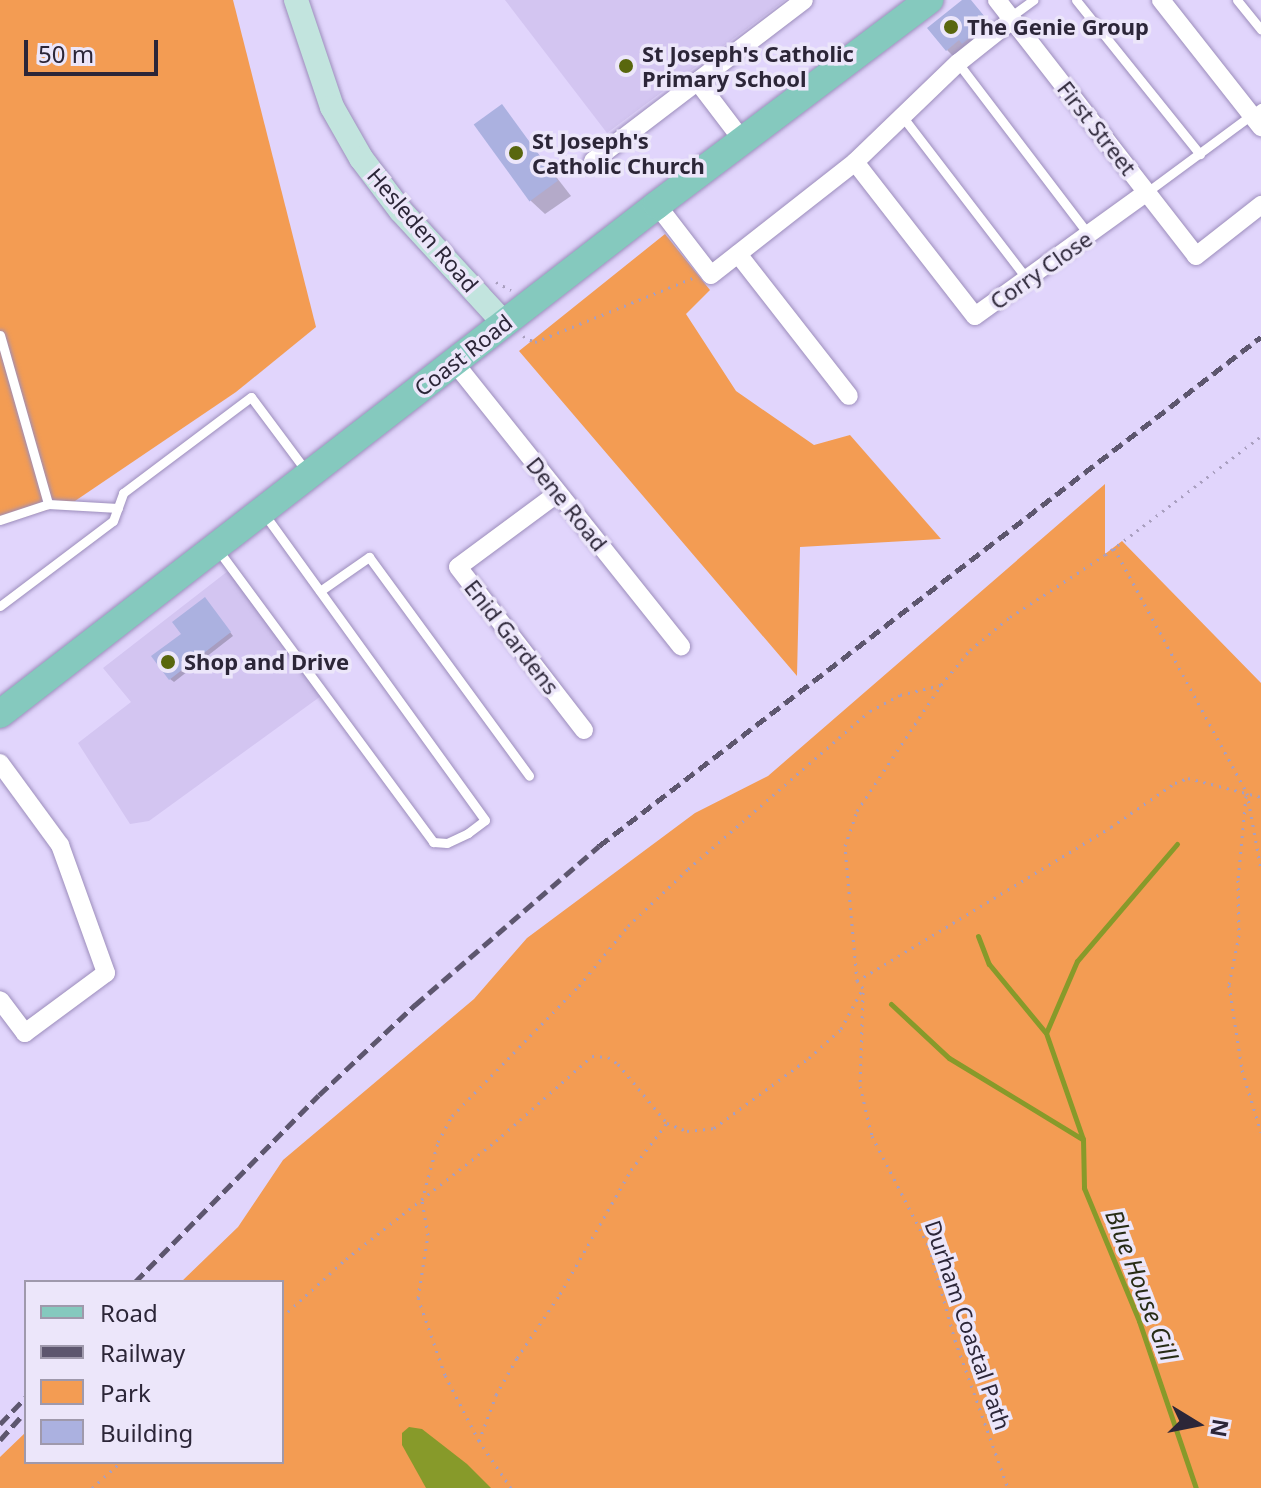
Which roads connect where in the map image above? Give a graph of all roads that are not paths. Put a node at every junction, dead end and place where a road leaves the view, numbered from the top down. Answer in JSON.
{"nodes":[{"id":1,"x":296,"y":0,"type":"edge"},
{"id":2,"x":804,"y":0,"type":"edge"},
{"id":3,"x":929,"y":0,"type":"edge"},
{"id":4,"x":997,"y":0,"type":"edge"},
{"id":5,"x":1033,"y":0,"type":"edge"},
{"id":6,"x":1076,"y":0,"type":"edge"},
{"id":7,"x":1161,"y":0,"type":"edge"},
{"id":8,"x":1237,"y":0,"type":"edge"},
{"id":9,"x":1011,"y":18,"type":"junction"},
{"id":10,"x":1261,"y":30,"type":"edge"},
{"id":11,"x":958,"y":63,"type":"junction"},
{"id":12,"x":698,"y":82,"type":"junction"},
{"id":13,"x":902,"y":116,"type":"junction"},
{"id":14,"x":1258,"y":117,"type":"edge"},
{"id":15,"x":743,"y":141,"type":"junction"},
{"id":16,"x":1200,"y":154,"type":"junction"},
{"id":17,"x":593,"y":161,"type":"dead end"},
{"id":18,"x":855,"y":162,"type":"junction"},
{"id":19,"x":1147,"y":192,"type":"junction"},
{"id":20,"x":657,"y":205,"type":"junction"},
{"id":21,"x":1261,"y":205,"type":"edge"},
{"id":22,"x":1090,"y":236,"type":"junction"},
{"id":23,"x":738,"y":254,"type":"junction"},
{"id":24,"x":1028,"y":280,"type":"junction"},
{"id":25,"x":504,"y":323,"type":"junction"},
{"id":26,"x":0,"y":335,"type":"edge"},
{"id":27,"x":454,"y":362,"type":"junction"},
{"id":28,"x":849,"y":396,"type":"dead end"},
{"id":29,"x":309,"y":474,"type":"junction"},
{"id":30,"x":558,"y":493,"type":"junction"},
{"id":31,"x":48,"y":504,"type":"junction"},
{"id":32,"x":118,"y":508,"type":"junction"},
{"id":33,"x":262,"y":511,"type":"junction"},
{"id":34,"x":0,"y":520,"type":"edge"},
{"id":35,"x":216,"y":547,"type":"junction"},
{"id":36,"x":320,"y":591,"type":"junction"},
{"id":37,"x":0,"y":606,"type":"edge"},
{"id":38,"x":681,"y":646,"type":"dead end"},
{"id":39,"x":0,"y":714,"type":"edge"},
{"id":40,"x":584,"y":730,"type":"dead end"},
{"id":41,"x":0,"y":763,"type":"edge"},
{"id":42,"x":529,"y":776,"type":"dead end"},
{"id":43,"x":0,"y":1000,"type":"edge"}],
"edges":[{"from":1,"to":25,"type":"main road","name":"Hesleden Road"},
{"from":2,"to":12,"type":"street"},
{"from":3,"to":15,"type":"main road","name":"Coast Road"},
{"from":4,"to":9,"type":"street","name":"First Street"},
{"from":5,"to":9,"type":"lane"},
{"from":6,"to":16,"type":"lane"},
{"from":7,"to":14,"type":"street"},
{"from":8,"to":10,"type":"lane"},
{"from":9,"to":11,"type":"street"},
{"from":9,"to":19,"type":"street","name":"First Street"},
{"from":11,"to":13,"type":"street"},
{"from":11,"to":22,"type":"lane"},
{"from":12,"to":15,"type":"street"},
{"from":12,"to":17,"type":"street"},
{"from":13,"to":18,"type":"street"},
{"from":13,"to":24,"type":"lane"},
{"from":14,"to":16,"type":"lane"},
{"from":15,"to":20,"type":"main road","name":"Coast Road"},
{"from":16,"to":19,"type":"lane"},
{"from":18,"to":23,"type":"street"},
{"from":18,"to":24,"type":"street","name":"Corry Close"},
{"from":19,"to":21,"type":"street","name":"First Street"},
{"from":19,"to":22,"type":"street","name":"Corry Close"},
{"from":20,"to":23,"type":"street"},
{"from":20,"to":25,"type":"main road","name":"Coast Road"},
{"from":22,"to":24,"type":"street","name":"Corry Close"},
{"from":23,"to":28,"type":"street"},
{"from":25,"to":27,"type":"main road","name":"Coast Road"},
{"from":26,"to":31,"type":"lane"},
{"from":27,"to":29,"type":"main road","name":"Coast Road"},
{"from":27,"to":30,"type":"street","name":"Dene Road"},
{"from":29,"to":32,"type":"lane"},
{"from":29,"to":33,"type":"main road","name":"Coast Road"},
{"from":30,"to":38,"type":"street","name":"Dene Road"},
{"from":30,"to":40,"type":"street","name":"Enid Gardens"},
{"from":31,"to":32,"type":"lane"},
{"from":31,"to":34,"type":"lane"},
{"from":32,"to":37,"type":"lane"},
{"from":33,"to":35,"type":"main road","name":"Coast Road"},
{"from":33,"to":36,"type":"lane"},
{"from":35,"to":36,"type":"lane"},
{"from":35,"to":39,"type":"main road","name":"Coast Road"},
{"from":36,"to":42,"type":"lane"},
{"from":41,"to":43,"type":"street"}]}
